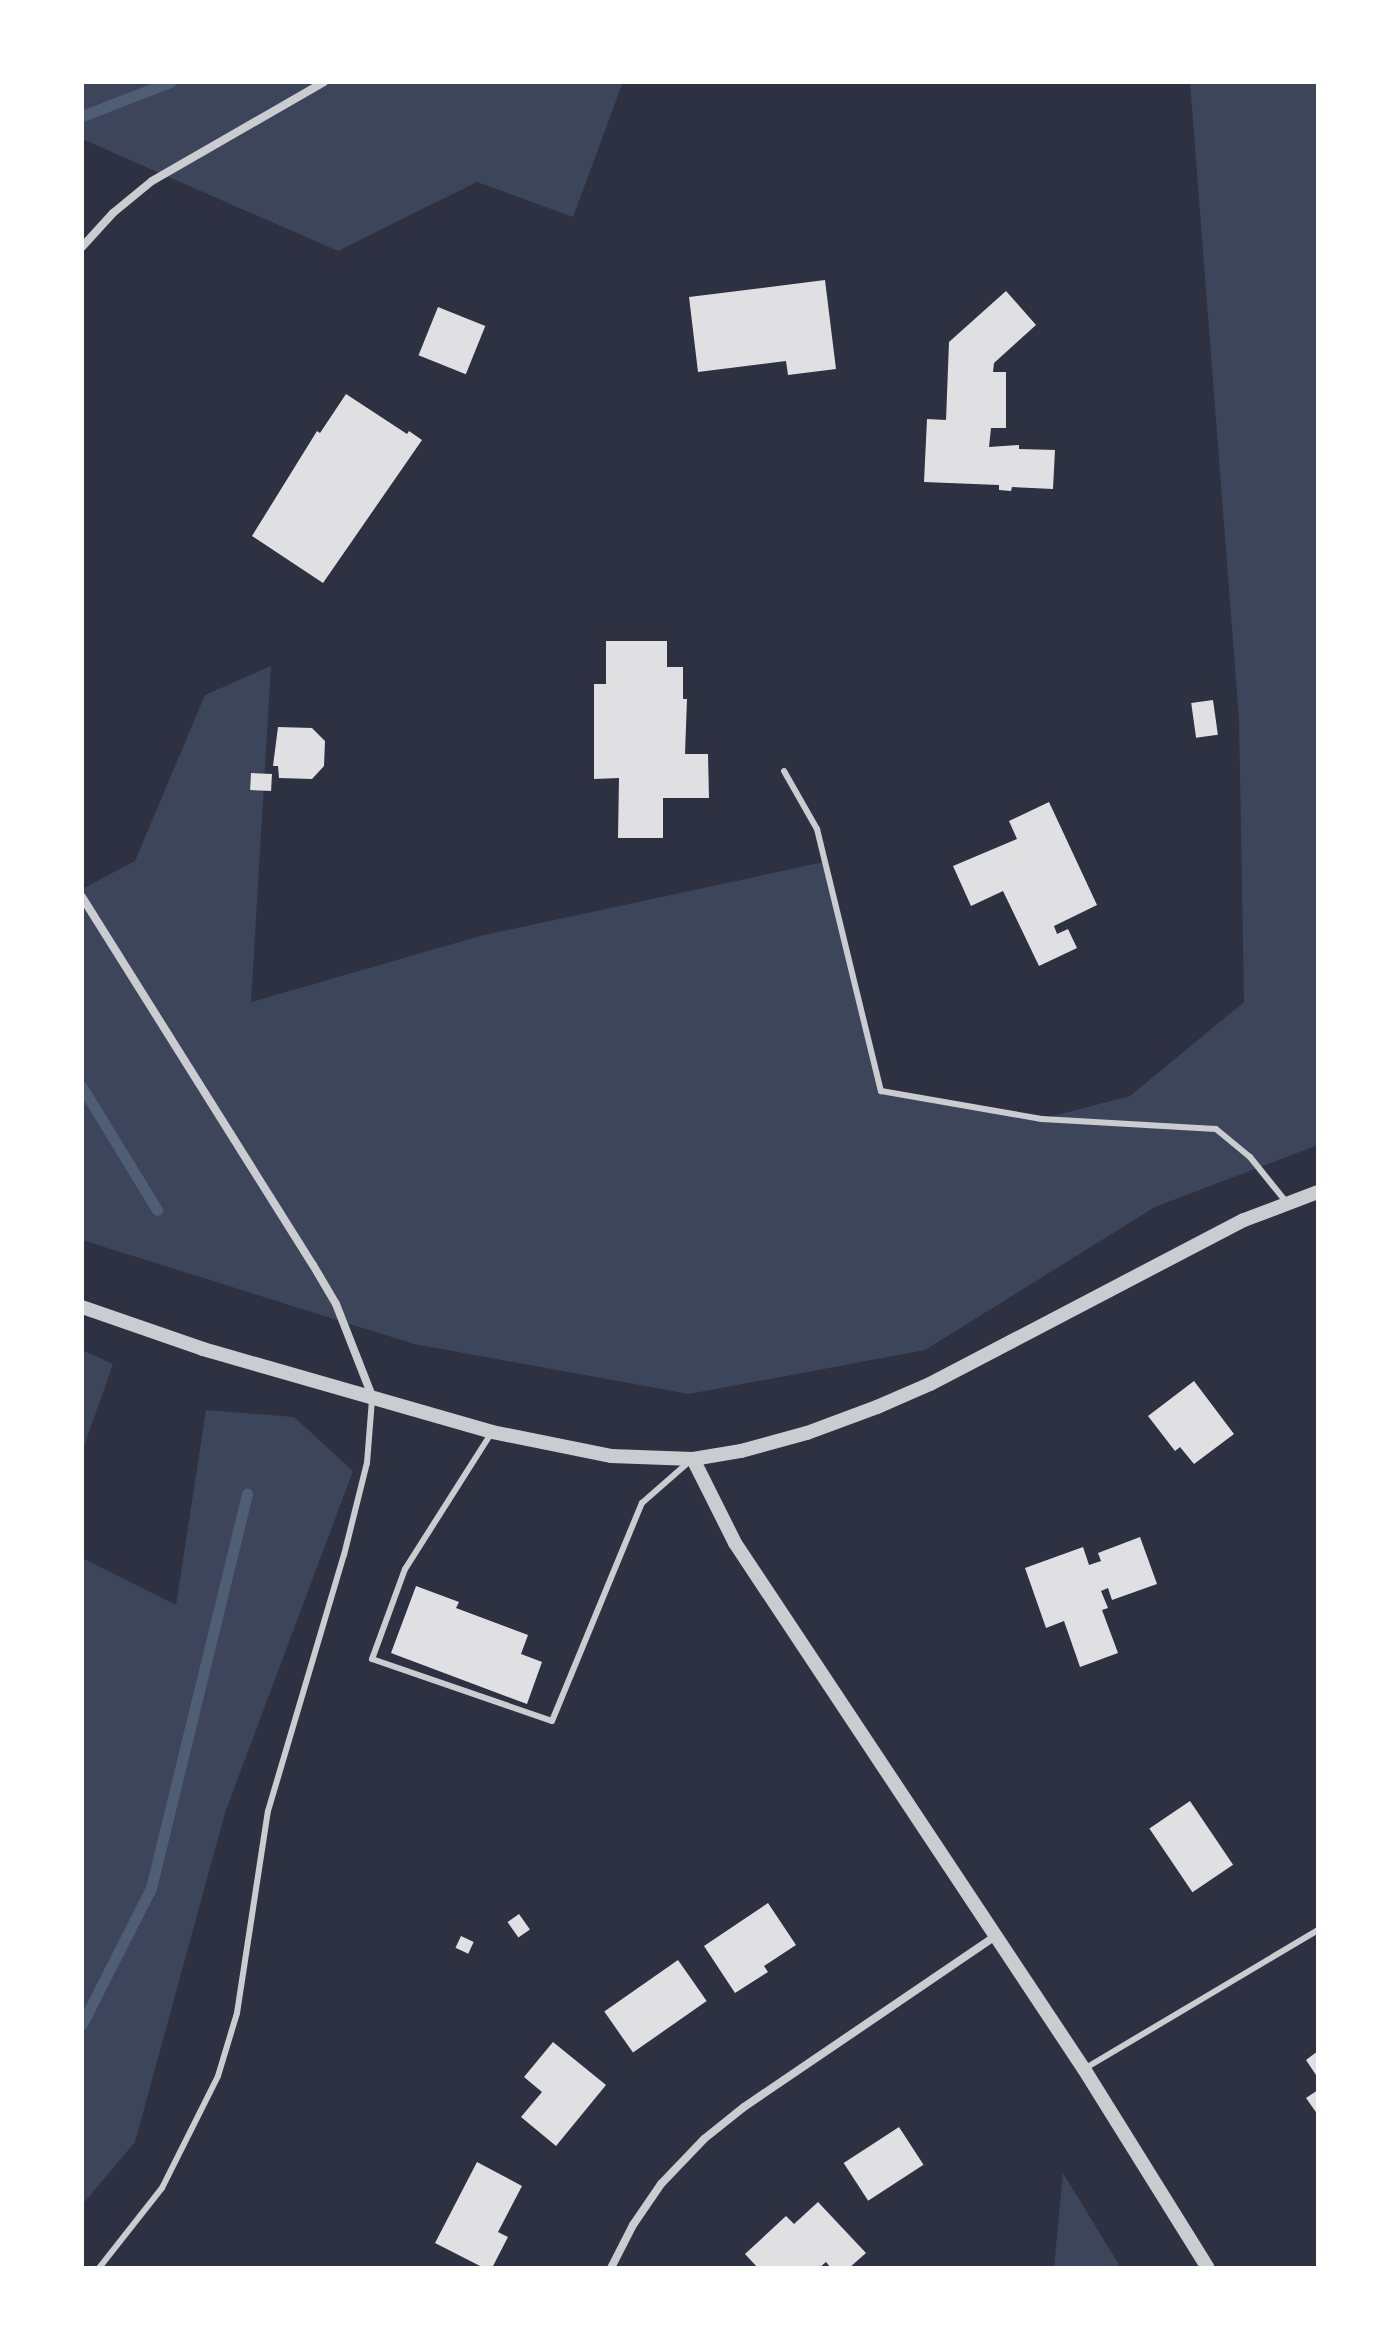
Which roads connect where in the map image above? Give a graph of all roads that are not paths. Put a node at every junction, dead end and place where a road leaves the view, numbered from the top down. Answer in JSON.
{"nodes":[{"id":1,"x":324,"y":82,"type":"edge"},
{"id":2,"x":82,"y":247,"type":"edge"},
{"id":3,"x":784,"y":771,"type":"dead end"},
{"id":4,"x":82,"y":897,"type":"edge"},
{"id":5,"x":1318,"y":1192,"type":"edge"},
{"id":6,"x":1287,"y":1203,"type":"junction"},
{"id":7,"x":82,"y":1307,"type":"edge"},
{"id":8,"x":372,"y":1396,"type":"junction"},
{"id":9,"x":492,"y":1432,"type":"junction"},
{"id":10,"x":693,"y":1459,"type":"junction"},
{"id":11,"x":1318,"y":1930,"type":"edge"},
{"id":12,"x":996,"y":1936,"type":"junction"},
{"id":13,"x":1084,"y":2069,"type":"junction"},
{"id":14,"x":99,"y":2268,"type":"edge"},
{"id":15,"x":611,"y":2268,"type":"edge"},
{"id":16,"x":1208,"y":2268,"type":"edge"}],
"edges":[{"from":1,"to":2,"type":"street"},
{"from":3,"to":6,"type":"lane"},
{"from":4,"to":8,"type":"street"},
{"from":5,"to":6,"type":"street"},
{"from":6,"to":10,"type":"street"},
{"from":7,"to":8,"type":"street"},
{"from":8,"to":9,"type":"street"},
{"from":8,"to":14,"type":"lane"},
{"from":9,"to":10,"type":"street"},
{"from":9,"to":10,"type":"lane"},
{"from":10,"to":12,"type":"street"},
{"from":11,"to":13,"type":"lane"},
{"from":12,"to":13,"type":"street"},
{"from":12,"to":15,"type":"street"},
{"from":13,"to":16,"type":"street"}]}
